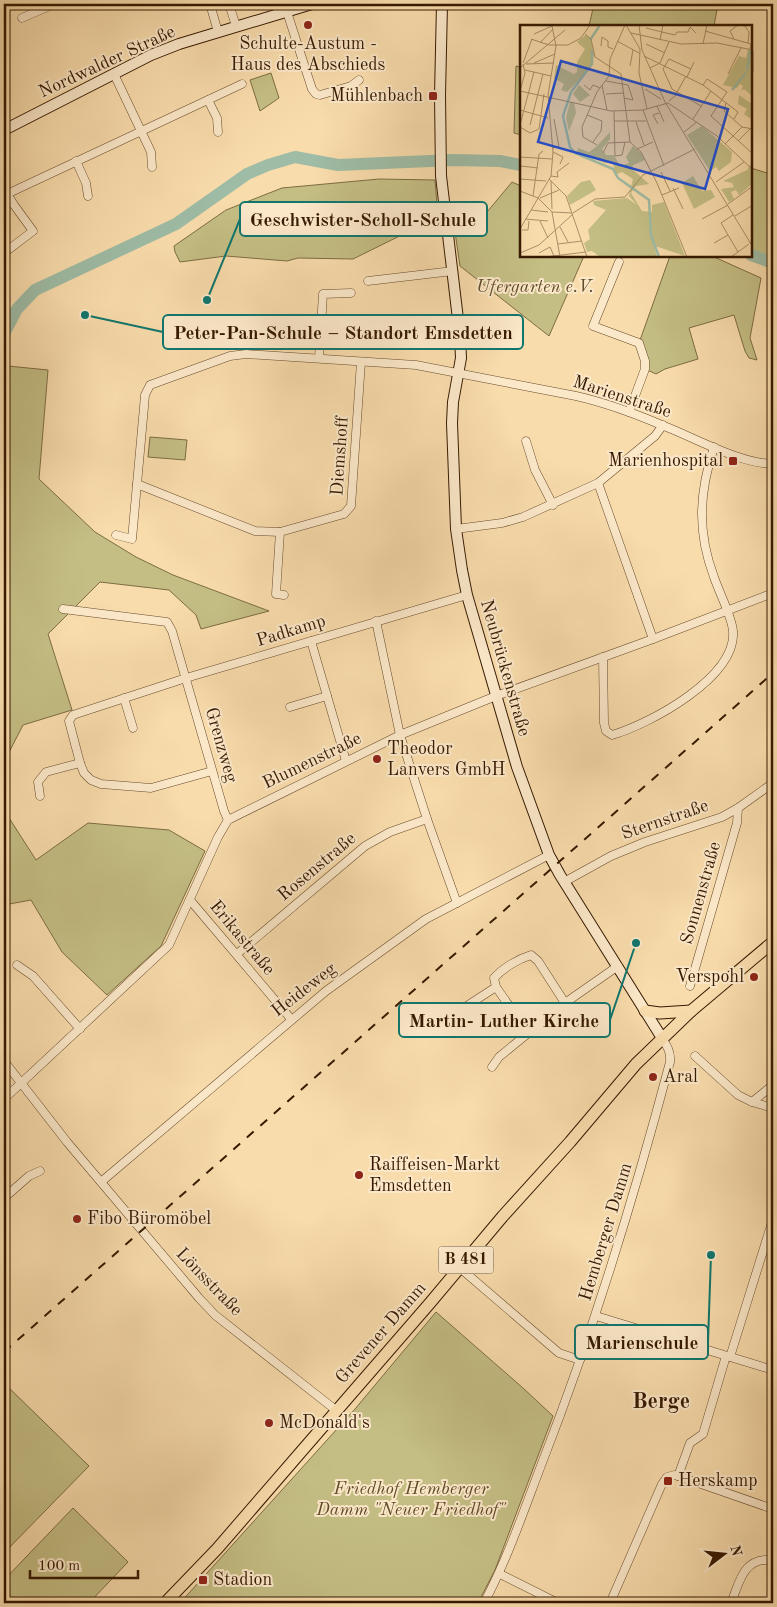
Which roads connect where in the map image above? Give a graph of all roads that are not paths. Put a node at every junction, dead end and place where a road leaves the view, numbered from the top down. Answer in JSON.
{"nodes":[{"id":1,"x":54,"y":4,"type":"edge"},
{"id":2,"x":210,"y":4,"type":"edge"},
{"id":3,"x":229,"y":4,"type":"edge"},
{"id":4,"x":312,"y":4,"type":"edge"},
{"id":5,"x":442,"y":4,"type":"edge"},
{"id":6,"x":287,"y":12,"type":"junction"},
{"id":7,"x":22,"y":18,"type":"dead end"},
{"id":8,"x":236,"y":26,"type":"junction"},
{"id":9,"x":218,"y":32,"type":"junction"},
{"id":10,"x":114,"y":74,"type":"junction"},
{"id":11,"x":359,"y":80,"type":"dead end"},
{"id":12,"x":242,"y":84,"type":"dead end"},
{"id":13,"x":208,"y":100,"type":"junction"},
{"id":14,"x":4,"y":130,"type":"edge"},
{"id":15,"x":140,"y":130,"type":"junction"},
{"id":16,"x":218,"y":132,"type":"dead end"},
{"id":17,"x":76,"y":161,"type":"junction"},
{"id":18,"x":152,"y":167,"type":"dead end"},
{"id":19,"x":6,"y":190,"type":"edge"},
{"id":20,"x":88,"y":196,"type":"dead end"},
{"id":21,"x":4,"y":253,"type":"edge"},
{"id":22,"x":619,"y":262,"type":"dead end"},
{"id":23,"x":452,"y":271,"type":"junction"},
{"id":24,"x":368,"y":281,"type":"dead end"},
{"id":25,"x":351,"y":293,"type":"dead end"},
{"id":26,"x":319,"y":358,"type":"junction"},
{"id":27,"x":361,"y":362,"type":"junction"},
{"id":28,"x":458,"y":373,"type":"junction"},
{"id":29,"x":629,"y":412,"type":"junction"},
{"id":30,"x":663,"y":425,"type":"junction"},
{"id":31,"x":526,"y":441,"type":"dead end"},
{"id":32,"x":714,"y":447,"type":"junction"},
{"id":33,"x":773,"y":463,"type":"edge"},
{"id":34,"x":598,"y":483,"type":"junction"},
{"id":35,"x":137,"y":484,"type":"junction"},
{"id":36,"x":553,"y":505,"type":"junction"},
{"id":37,"x":456,"y":529,"type":"junction"},
{"id":38,"x":280,"y":532,"type":"junction"},
{"id":39,"x":116,"y":535,"type":"dead end"},
{"id":40,"x":773,"y":593,"type":"edge"},
{"id":41,"x":284,"y":594,"type":"dead end"},
{"id":42,"x":467,"y":595,"type":"junction"},
{"id":43,"x":63,"y":608,"type":"dead end"},
{"id":44,"x":726,"y":611,"type":"junction"},
{"id":45,"x":376,"y":621,"type":"junction"},
{"id":46,"x":653,"y":639,"type":"junction"},
{"id":47,"x":311,"y":641,"type":"junction"},
{"id":48,"x":603,"y":657,"type":"junction"},
{"id":49,"x":186,"y":678,"type":"junction"},
{"id":50,"x":327,"y":696,"type":"junction"},
{"id":51,"x":496,"y":696,"type":"junction"},
{"id":52,"x":124,"y":698,"type":"junction"},
{"id":53,"x":290,"y":707,"type":"dead end"},
{"id":54,"x":133,"y":728,"type":"dead end"},
{"id":55,"x":400,"y":735,"type":"junction"},
{"id":56,"x":346,"y":761,"type":"junction"},
{"id":57,"x":80,"y":763,"type":"junction"},
{"id":58,"x":212,"y":771,"type":"junction"},
{"id":59,"x":773,"y":783,"type":"edge"},
{"id":60,"x":40,"y":796,"type":"dead end"},
{"id":61,"x":738,"y":808,"type":"junction"},
{"id":62,"x":426,"y":819,"type":"junction"},
{"id":63,"x":228,"y":820,"type":"junction"},
{"id":64,"x":549,"y":855,"type":"junction"},
{"id":65,"x":564,"y":882,"type":"junction"},
{"id":66,"x":190,"y":900,"type":"junction"},
{"id":67,"x":457,"y":903,"type":"junction"},
{"id":68,"x":773,"y":942,"type":"edge"},
{"id":69,"x":237,"y":954,"type":"junction"},
{"id":70,"x":17,"y":965,"type":"dead end"},
{"id":71,"x":618,"y":966,"type":"junction"},
{"id":72,"x":690,"y":986,"type":"dead end"},
{"id":73,"x":496,"y":987,"type":"junction"},
{"id":74,"x":565,"y":1004,"type":"junction"},
{"id":75,"x":645,"y":1011,"type":"junction"},
{"id":76,"x":691,"y":1011,"type":"junction"},
{"id":77,"x":456,"y":1018,"type":"dead end"},
{"id":78,"x":291,"y":1019,"type":"junction"},
{"id":79,"x":80,"y":1029,"type":"junction"},
{"id":80,"x":528,"y":1033,"type":"junction"},
{"id":81,"x":662,"y":1038,"type":"junction"},
{"id":82,"x":695,"y":1056,"type":"dead end"},
{"id":83,"x":4,"y":1062,"type":"edge"},
{"id":84,"x":492,"y":1067,"type":"dead end"},
{"id":85,"x":21,"y":1084,"type":"junction"},
{"id":86,"x":773,"y":1085,"type":"edge"},
{"id":87,"x":4,"y":1099,"type":"edge"},
{"id":88,"x":752,"y":1102,"type":"junction"},
{"id":89,"x":773,"y":1108,"type":"edge"},
{"id":90,"x":40,"y":1171,"type":"dead end"},
{"id":91,"x":101,"y":1182,"type":"junction"},
{"id":92,"x":4,"y":1198,"type":"edge"},
{"id":93,"x":773,"y":1219,"type":"edge"},
{"id":94,"x":460,"y":1268,"type":"junction"},
{"id":95,"x":596,"y":1316,"type":"junction"},
{"id":96,"x":728,"y":1357,"type":"junction"},
{"id":97,"x":580,"y":1360,"type":"junction"},
{"id":98,"x":773,"y":1370,"type":"edge"},
{"id":99,"x":337,"y":1411,"type":"junction"},
{"id":100,"x":678,"y":1476,"type":"junction"},
{"id":101,"x":773,"y":1509,"type":"edge"},
{"id":102,"x":773,"y":1560,"type":"edge"},
{"id":103,"x":500,"y":1574,"type":"junction"},
{"id":104,"x":165,"y":1603,"type":"edge"},
{"id":105,"x":484,"y":1603,"type":"edge"},
{"id":106,"x":558,"y":1603,"type":"edge"},
{"id":107,"x":610,"y":1603,"type":"edge"},
{"id":108,"x":731,"y":1603,"type":"edge"}],
"edges":[{"from":1,"to":7,"type":"street"},
{"from":2,"to":9,"type":"street"},
{"from":3,"to":8,"type":"street"},
{"from":4,"to":6,"type":"street","name":"Nordwalder Straße"},
{"from":5,"to":23,"type":"street","name":"Neubrückenstraße"},
{"from":6,"to":8,"type":"street","name":"Nordwalder Straße"},
{"from":6,"to":11,"type":"street"},
{"from":8,"to":9,"type":"street","name":"Nordwalder Straße"},
{"from":9,"to":10,"type":"street","name":"Nordwalder Straße"},
{"from":10,"to":14,"type":"street","name":"Nordwalder Straße"},
{"from":10,"to":15,"type":"street"},
{"from":12,"to":13,"type":"street"},
{"from":13,"to":15,"type":"street"},
{"from":13,"to":16,"type":"street"},
{"from":15,"to":17,"type":"street"},
{"from":15,"to":18,"type":"street"},
{"from":17,"to":19,"type":"street"},
{"from":17,"to":20,"type":"street"},
{"from":19,"to":21,"type":"street"},
{"from":22,"to":29,"type":"street"},
{"from":23,"to":24,"type":"street"},
{"from":23,"to":28,"type":"street","name":"Neubrückenstraße"},
{"from":25,"to":26,"type":"street"},
{"from":26,"to":27,"type":"street"},
{"from":26,"to":35,"type":"street"},
{"from":27,"to":28,"type":"street"},
{"from":27,"to":38,"type":"street","name":"Diemshoff"},
{"from":28,"to":29,"type":"street","name":"Marienstraße"},
{"from":28,"to":37,"type":"street","name":"Neubrückenstraße"},
{"from":29,"to":30,"type":"street","name":"Marienstraße"},
{"from":30,"to":32,"type":"street","name":"Marienstraße"},
{"from":30,"to":34,"type":"street"},
{"from":31,"to":36,"type":"street"},
{"from":32,"to":33,"type":"street","name":"Marienstraße"},
{"from":32,"to":44,"type":"street"},
{"from":34,"to":36,"type":"street"},
{"from":34,"to":46,"type":"street"},
{"from":35,"to":38,"type":"street","name":"Diemshoff"},
{"from":35,"to":39,"type":"street"},
{"from":36,"to":37,"type":"street"},
{"from":37,"to":42,"type":"street","name":"Neubrückenstraße"},
{"from":38,"to":41,"type":"street"},
{"from":40,"to":44,"type":"street","name":"Blumenstraße"},
{"from":42,"to":45,"type":"street","name":"Padkamp"},
{"from":42,"to":51,"type":"street","name":"Neubrückenstraße"},
{"from":43,"to":49,"type":"street","name":"Grenzweg"},
{"from":44,"to":46,"type":"street","name":"Blumenstraße"},
{"from":44,"to":48,"type":"street"},
{"from":45,"to":47,"type":"street","name":"Padkamp"},
{"from":45,"to":55,"type":"street"},
{"from":46,"to":48,"type":"street","name":"Blumenstraße"},
{"from":47,"to":49,"type":"street","name":"Padkamp"},
{"from":47,"to":50,"type":"street"},
{"from":48,"to":51,"type":"street","name":"Blumenstraße"},
{"from":49,"to":52,"type":"street","name":"Padkamp"},
{"from":49,"to":58,"type":"street","name":"Grenzweg"},
{"from":50,"to":53,"type":"street"},
{"from":50,"to":56,"type":"street"},
{"from":51,"to":55,"type":"street","name":"Blumenstraße"},
{"from":51,"to":64,"type":"street","name":"Neubrückenstraße"},
{"from":52,"to":54,"type":"street"},
{"from":52,"to":57,"type":"street","name":"Padkamp"},
{"from":55,"to":56,"type":"street","name":"Blumenstraße"},
{"from":55,"to":62,"type":"street"},
{"from":56,"to":63,"type":"street","name":"Blumenstraße"},
{"from":57,"to":58,"type":"street"},
{"from":57,"to":60,"type":"street"},
{"from":58,"to":63,"type":"street","name":"Grenzweg"},
{"from":59,"to":61,"type":"street","name":"Sternstraße"},
{"from":61,"to":65,"type":"street","name":"Sternstraße"},
{"from":61,"to":72,"type":"street","name":"Sonnenstraße"},
{"from":62,"to":67,"type":"street"},
{"from":62,"to":69,"type":"street","name":"Rosenstraße"},
{"from":63,"to":66,"type":"street"},
{"from":64,"to":65,"type":"street","name":"Neubrückenstraße"},
{"from":64,"to":67,"type":"street","name":"Heideweg"},
{"from":65,"to":71,"type":"street","name":"Neubrückenstraße"},
{"from":66,"to":69,"type":"street","name":"Erikastraße"},
{"from":66,"to":79,"type":"street"},
{"from":67,"to":78,"type":"street","name":"Heideweg"},
{"from":68,"to":76,"type":"main road","name":"Grevener Damm","number":"B 481"},
{"from":69,"to":78,"type":"street","name":"Erikastraße"},
{"from":70,"to":79,"type":"street"},
{"from":71,"to":74,"type":"street"},
{"from":71,"to":75,"type":"street","name":"Neubrückenstraße"},
{"from":73,"to":74,"type":"street"},
{"from":73,"to":77,"type":"street"},
{"from":73,"to":80,"type":"street"},
{"from":74,"to":80,"type":"street"},
{"from":75,"to":76,"type":"main road"},
{"from":75,"to":81,"type":"street","name":"Neubrückenstraße"},
{"from":76,"to":81,"type":"main road","name":"Grevener Damm","number":"B 481"},
{"from":78,"to":91,"type":"street","name":"Heideweg"},
{"from":79,"to":85,"type":"street"},
{"from":80,"to":84,"type":"street"},
{"from":81,"to":94,"type":"main road","name":"Grevener Damm","number":"B 481"},
{"from":81,"to":95,"type":"street","name":"Hemberger Damm"},
{"from":82,"to":88,"type":"street"},
{"from":83,"to":85,"type":"street","name":"Lönsstraße"},
{"from":85,"to":87,"type":"street"},
{"from":85,"to":91,"type":"street","name":"Lönsstraße"},
{"from":86,"to":88,"type":"street"},
{"from":88,"to":89,"type":"street"},
{"from":90,"to":92,"type":"street"},
{"from":91,"to":99,"type":"street","name":"Lönsstraße"},
{"from":93,"to":96,"type":"street"},
{"from":94,"to":97,"type":"street"},
{"from":94,"to":99,"type":"main road","name":"Grevener Damm","number":"B 481"},
{"from":95,"to":96,"type":"street"},
{"from":95,"to":97,"type":"street","name":"Hemberger Damm"},
{"from":96,"to":98,"type":"street"},
{"from":96,"to":100,"type":"street"},
{"from":97,"to":103,"type":"street","name":"Hemberger Damm"},
{"from":99,"to":104,"type":"main road","name":"Grevener Damm","number":"B 481"},
{"from":100,"to":101,"type":"street"},
{"from":100,"to":107,"type":"street"},
{"from":102,"to":108,"type":"street"},
{"from":103,"to":105,"type":"street","name":"Hemberger Damm"},
{"from":103,"to":106,"type":"street"}]}
